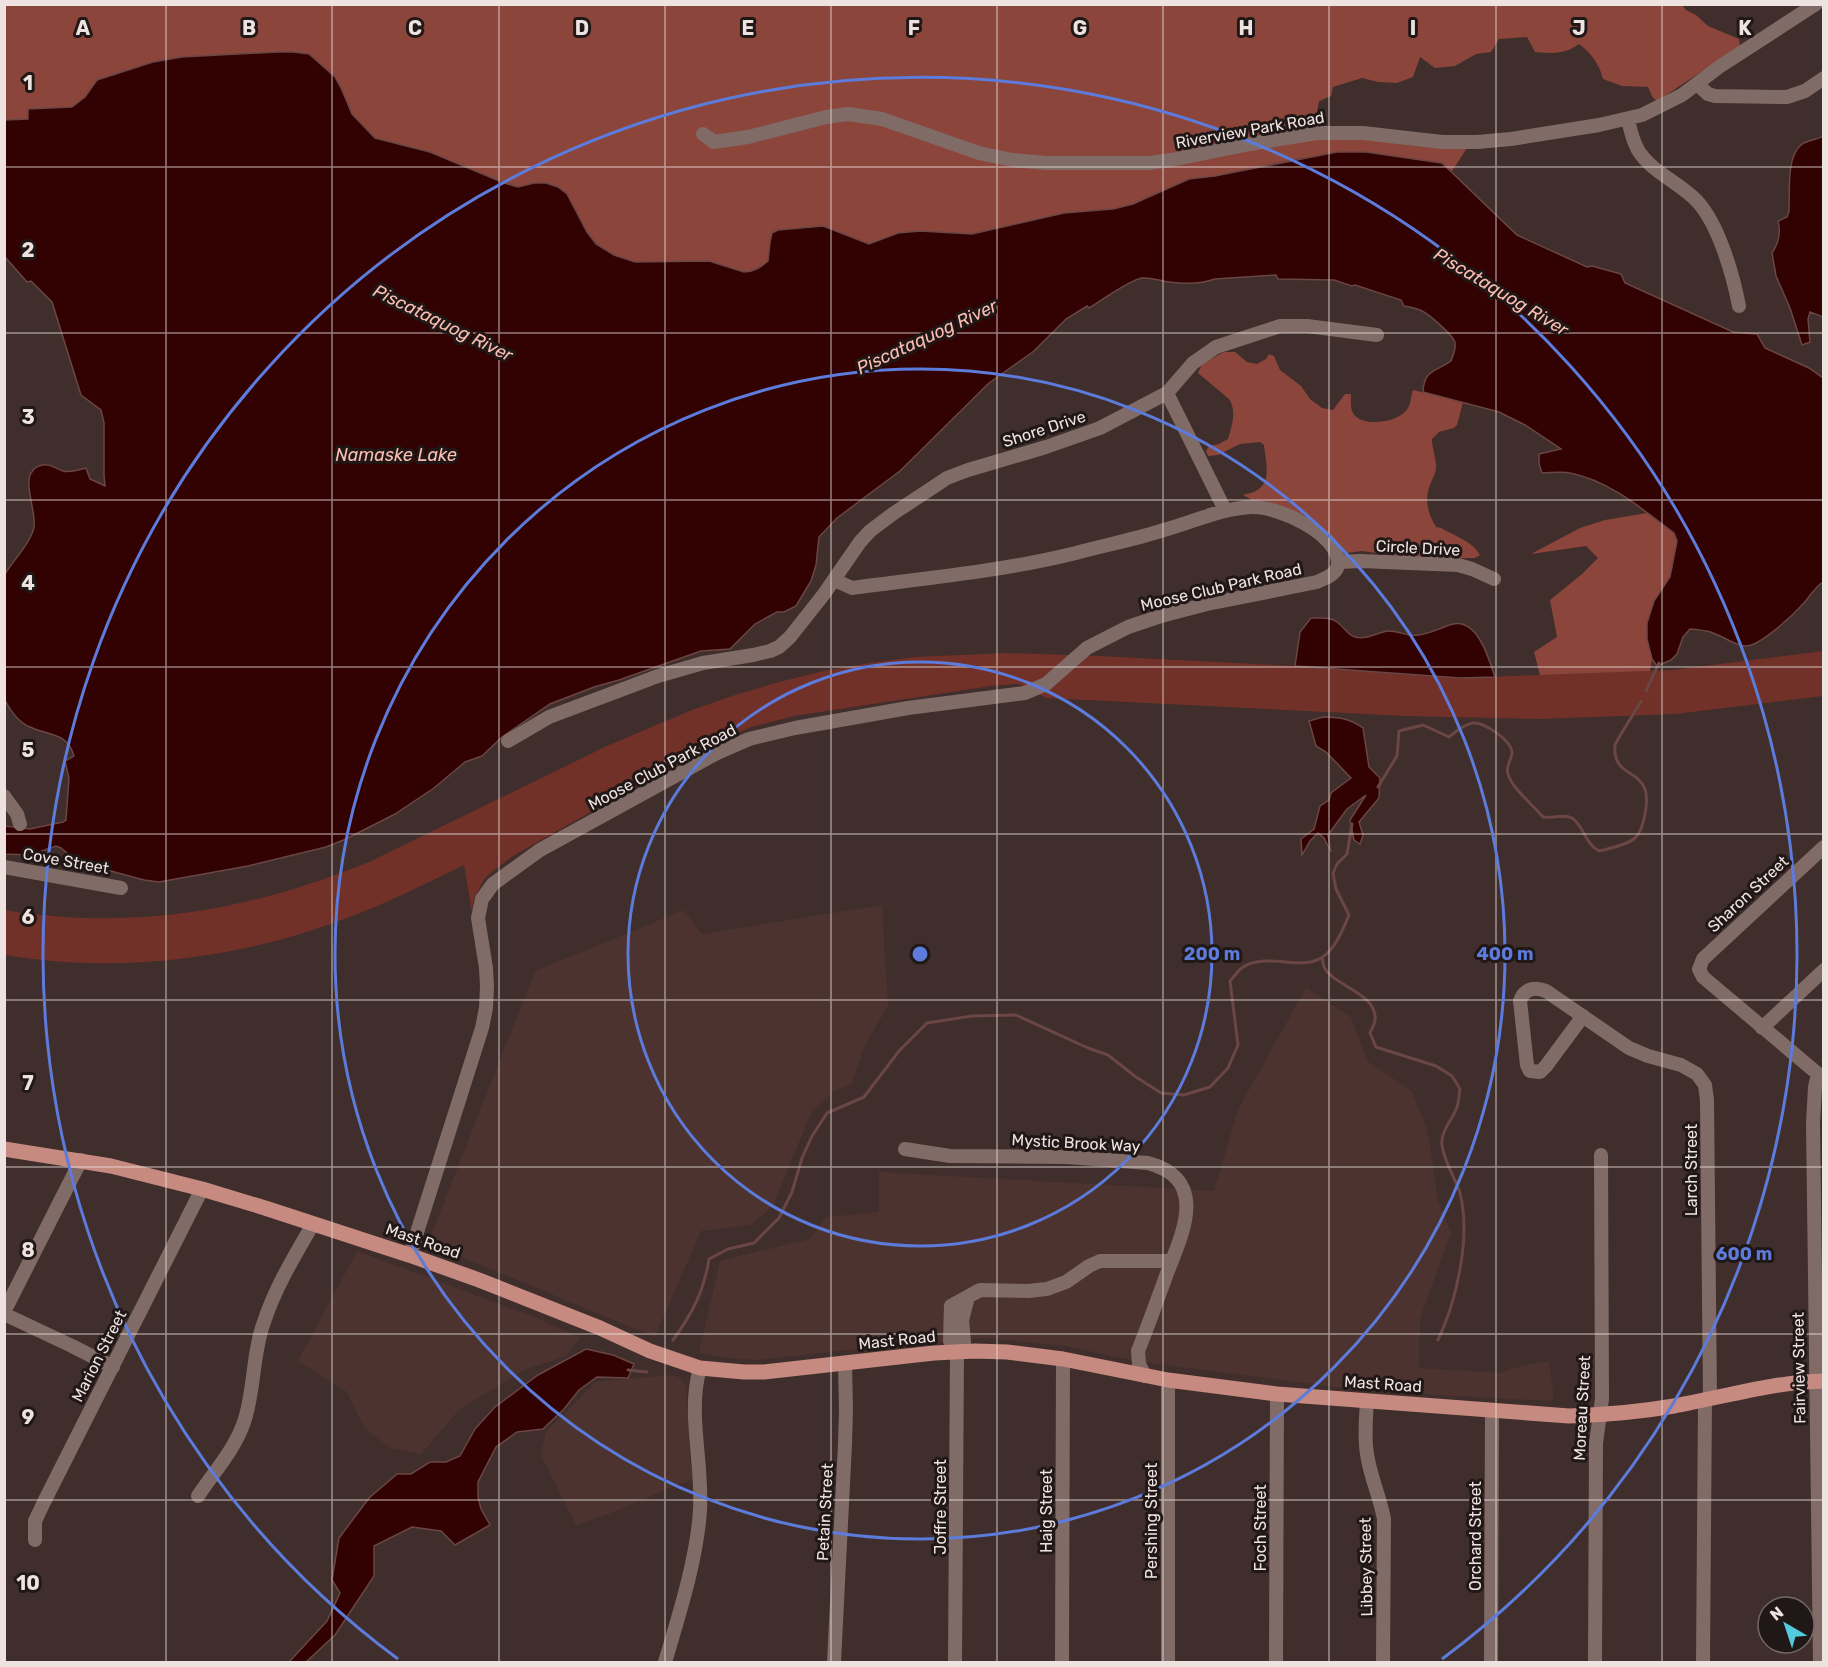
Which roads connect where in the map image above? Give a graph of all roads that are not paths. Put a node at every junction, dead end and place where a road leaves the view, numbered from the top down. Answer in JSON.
{"nodes":[{"id":1,"x":1816,"y":4,"type":"edge"},
{"id":2,"x":1824,"y":78,"type":"edge"},
{"id":3,"x":1697,"y":84,"type":"junction"},
{"id":4,"x":1628,"y":119,"type":"junction"},
{"id":5,"x":703,"y":134,"type":"dead end"},
{"id":6,"x":1739,"y":306,"type":"dead end"},
{"id":7,"x":1377,"y":335,"type":"dead end"},
{"id":8,"x":1167,"y":393,"type":"junction"},
{"id":9,"x":1225,"y":510,"type":"junction"},
{"id":10,"x":1338,"y":562,"type":"junction"},
{"id":11,"x":835,"y":578,"type":"junction"},
{"id":12,"x":1494,"y":579,"type":"dead end"},
{"id":13,"x":508,"y":741,"type":"dead end"},
{"id":14,"x":4,"y":796,"type":"edge"},
{"id":15,"x":20,"y":824,"type":"dead end"},
{"id":16,"x":1824,"y":847,"type":"edge"},
{"id":17,"x":4,"y":867,"type":"edge"},
{"id":18,"x":121,"y":888,"type":"dead end"},
{"id":19,"x":1824,"y":970,"type":"edge"},
{"id":20,"x":1583,"y":1016,"type":"junction"},
{"id":21,"x":1762,"y":1028,"type":"junction"},
{"id":22,"x":1821,"y":1077,"type":"edge"},
{"id":23,"x":4,"y":1149,"type":"edge"},
{"id":24,"x":905,"y":1149,"type":"dead end"},
{"id":25,"x":1601,"y":1155,"type":"dead end"},
{"id":26,"x":81,"y":1160,"type":"junction"},
{"id":27,"x":202,"y":1189,"type":"junction"},
{"id":28,"x":313,"y":1224,"type":"junction"},
{"id":29,"x":409,"y":1255,"type":"junction"},
{"id":30,"x":1172,"y":1261,"type":"junction"},
{"id":31,"x":968,"y":1297,"type":"junction"},
{"id":32,"x":4,"y":1313,"type":"edge"},
{"id":33,"x":957,"y":1351,"type":"junction"},
{"id":34,"x":1063,"y":1359,"type":"junction"},
{"id":35,"x":845,"y":1364,"type":"junction"},
{"id":36,"x":112,"y":1367,"type":"junction"},
{"id":37,"x":700,"y":1368,"type":"junction"},
{"id":38,"x":1145,"y":1376,"type":"junction"},
{"id":39,"x":1168,"y":1380,"type":"junction"},
{"id":40,"x":1820,"y":1382,"type":"edge"},
{"id":41,"x":1277,"y":1394,"type":"junction"},
{"id":42,"x":1707,"y":1399,"type":"junction"},
{"id":43,"x":1367,"y":1401,"type":"junction"},
{"id":44,"x":1492,"y":1410,"type":"junction"},
{"id":45,"x":1600,"y":1415,"type":"junction"},
{"id":46,"x":198,"y":1496,"type":"dead end"},
{"id":47,"x":35,"y":1540,"type":"dead end"},
{"id":48,"x":665,"y":1662,"type":"edge"},
{"id":49,"x":834,"y":1662,"type":"edge"},
{"id":50,"x":955,"y":1662,"type":"edge"},
{"id":51,"x":1062,"y":1662,"type":"edge"},
{"id":52,"x":1168,"y":1662,"type":"edge"},
{"id":53,"x":1276,"y":1662,"type":"edge"},
{"id":54,"x":1383,"y":1662,"type":"edge"},
{"id":55,"x":1491,"y":1662,"type":"edge"},
{"id":56,"x":1595,"y":1662,"type":"edge"},
{"id":57,"x":1703,"y":1662,"type":"edge"},
{"id":58,"x":1820,"y":1662,"type":"edge"}],
"edges":[{"from":1,"to":3,"type":"street","name":"Riverview Park Road"},
{"from":2,"to":3,"type":"street"},
{"from":3,"to":4,"type":"street","name":"Riverview Park Road"},
{"from":4,"to":5,"type":"street","name":"Riverview Park Road"},
{"from":4,"to":6,"type":"street"},
{"from":7,"to":8,"type":"street"},
{"from":8,"to":9,"type":"street"},
{"from":8,"to":11,"type":"street","name":"Shore Drive"},
{"from":9,"to":10,"type":"street"},
{"from":9,"to":11,"type":"street"},
{"from":10,"to":12,"type":"street","name":"Circle Drive"},
{"from":10,"to":29,"type":"street","name":"Moose Club Park Road"},
{"from":11,"to":13,"type":"street"},
{"from":14,"to":15,"type":"street"},
{"from":16,"to":21,"type":"street","name":"Sharon Street"},
{"from":17,"to":18,"type":"street","name":"Cove Street"},
{"from":19,"to":21,"type":"street"},
{"from":20,"to":20,"type":"street","name":"Larch Street"},
{"from":20,"to":42,"type":"street","name":"Larch Street"},
{"from":21,"to":22,"type":"street"},
{"from":22,"to":40,"type":"street","name":"Fairview Street"},
{"from":23,"to":26,"type":"main road","name":"Mast Road"},
{"from":24,"to":30,"type":"street","name":"Mystic Brook Way"},
{"from":25,"to":45,"type":"street","name":"Moreau Street"},
{"from":26,"to":27,"type":"main road","name":"Mast Road"},
{"from":26,"to":32,"type":"street"},
{"from":27,"to":28,"type":"main road","name":"Mast Road"},
{"from":27,"to":36,"type":"street","name":"Marion Street"},
{"from":28,"to":29,"type":"main road","name":"Mast Road"},
{"from":28,"to":46,"type":"street"},
{"from":29,"to":37,"type":"main road","name":"Mast Road"},
{"from":30,"to":31,"type":"street"},
{"from":30,"to":38,"type":"street","name":"Mystic Brook Way"},
{"from":31,"to":33,"type":"street"},
{"from":31,"to":33,"type":"street"},
{"from":32,"to":36,"type":"street"},
{"from":33,"to":34,"type":"main road","name":"Mast Road"},
{"from":33,"to":35,"type":"main road","name":"Mast Road"},
{"from":33,"to":50,"type":"street","name":"Joffre Street"},
{"from":34,"to":38,"type":"main road","name":"Mast Road"},
{"from":34,"to":51,"type":"street","name":"Haig Street"},
{"from":35,"to":37,"type":"main road","name":"Mast Road"},
{"from":35,"to":49,"type":"street","name":"Petain Street"},
{"from":36,"to":47,"type":"street","name":"Marion Street"},
{"from":37,"to":48,"type":"street"},
{"from":38,"to":39,"type":"main road","name":"Mast Road"},
{"from":39,"to":41,"type":"main road","name":"Mast Road"},
{"from":39,"to":52,"type":"street","name":"Pershing Street"},
{"from":40,"to":42,"type":"main road","name":"Mast Road"},
{"from":40,"to":58,"type":"street","name":"Fairview Street"},
{"from":41,"to":43,"type":"main road","name":"Mast Road"},
{"from":41,"to":53,"type":"street","name":"Foch Street"},
{"from":42,"to":45,"type":"main road","name":"Mast Road"},
{"from":42,"to":57,"type":"street","name":"Larch Street"},
{"from":43,"to":44,"type":"main road","name":"Mast Road"},
{"from":43,"to":54,"type":"street","name":"Libbey Street"},
{"from":44,"to":45,"type":"main road","name":"Mast Road"},
{"from":44,"to":55,"type":"street","name":"Orchard Street"},
{"from":45,"to":56,"type":"street","name":"Moreau Street"}]}
